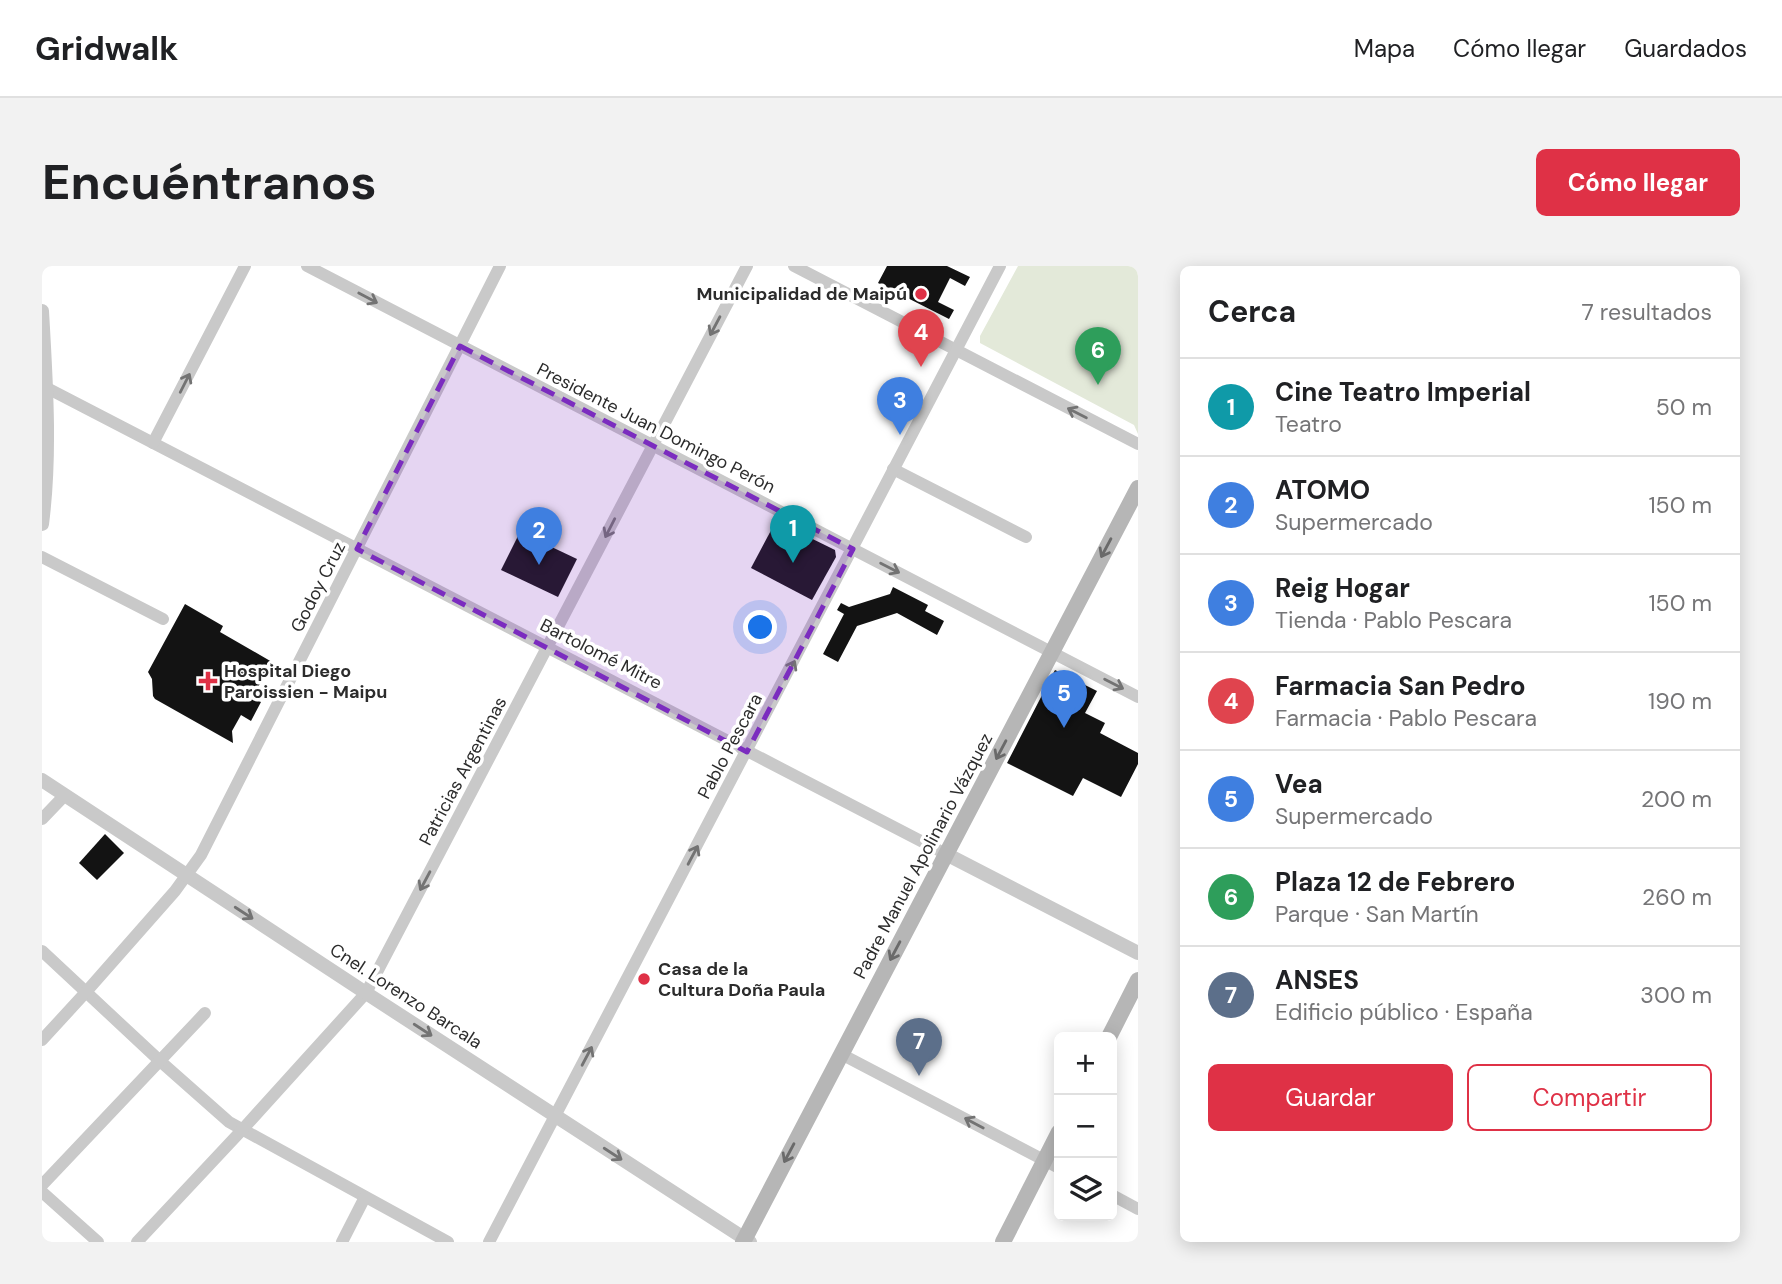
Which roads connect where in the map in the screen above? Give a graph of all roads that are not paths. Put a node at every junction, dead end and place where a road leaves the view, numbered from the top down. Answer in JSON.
{"nodes":[{"id":1,"x":245,"y":266,"type":"edge"},
{"id":2,"x":307,"y":266,"type":"edge"},
{"id":3,"x":500,"y":266,"type":"edge"},
{"id":4,"x":747,"y":266,"type":"edge"},
{"id":5,"x":794,"y":266,"type":"edge"},
{"id":6,"x":1000,"y":266,"type":"edge"},
{"id":7,"x":42,"y":311,"type":"edge"},
{"id":8,"x":460,"y":346,"type":"junction"},
{"id":9,"x":955,"y":349,"type":"junction"},
{"id":10,"x":47,"y":388,"type":"junction"},
{"id":11,"x":153,"y":443,"type":"junction"},
{"id":12,"x":1138,"y":444,"type":"edge"},
{"id":13,"x":653,"y":446,"type":"junction"},
{"id":14,"x":893,"y":469,"type":"junction"},
{"id":15,"x":1138,"y":488,"type":"edge"},
{"id":16,"x":42,"y":524,"type":"edge"},
{"id":17,"x":1026,"y":537,"type":"dead end"},
{"id":18,"x":357,"y":549,"type":"junction"},
{"id":19,"x":853,"y":549,"type":"junction"},
{"id":20,"x":42,"y":557,"type":"edge"},
{"id":21,"x":163,"y":619,"type":"dead end"},
{"id":22,"x":548,"y":648,"type":"junction"},
{"id":23,"x":1052,"y":652,"type":"junction"},
{"id":24,"x":1138,"y":697,"type":"edge"},
{"id":25,"x":747,"y":752,"type":"junction"},
{"id":26,"x":42,"y":780,"type":"edge"},
{"id":27,"x":65,"y":795,"type":"junction"},
{"id":28,"x":42,"y":819,"type":"edge"},
{"id":29,"x":946,"y":854,"type":"junction"},
{"id":30,"x":187,"y":876,"type":"junction"},
{"id":31,"x":42,"y":951,"type":"edge"},
{"id":32,"x":1138,"y":953,"type":"edge"},
{"id":33,"x":1138,"y":980,"type":"edge"},
{"id":34,"x":86,"y":992,"type":"junction"},
{"id":35,"x":366,"y":993,"type":"junction"},
{"id":36,"x":205,"y":1013,"type":"dead end"},
{"id":37,"x":1112,"y":1032,"type":"edge"},
{"id":38,"x":42,"y":1040,"type":"edge"},
{"id":39,"x":841,"y":1054,"type":"junction"},
{"id":40,"x":160,"y":1061,"type":"junction"},
{"id":41,"x":556,"y":1117,"type":"junction"},
{"id":42,"x":242,"y":1130,"type":"junction"},
{"id":43,"x":1054,"y":1143,"type":"edge"},
{"id":44,"x":1046,"y":1161,"type":"edge"},
{"id":45,"x":42,"y":1185,"type":"edge"},
{"id":46,"x":42,"y":1192,"type":"edge"},
{"id":47,"x":365,"y":1197,"type":"junction"},
{"id":48,"x":1117,"y":1198,"type":"edge"},
{"id":49,"x":1138,"y":1209,"type":"edge"},
{"id":50,"x":745,"y":1241,"type":"edge"},
{"id":51,"x":98,"y":1242,"type":"edge"},
{"id":52,"x":137,"y":1242,"type":"edge"},
{"id":53,"x":342,"y":1242,"type":"edge"},
{"id":54,"x":448,"y":1242,"type":"edge"},
{"id":55,"x":489,"y":1242,"type":"edge"},
{"id":56,"x":1003,"y":1242,"type":"edge"}],
"edges":[{"from":11,"to":1,"type":"street","one_way":true},
{"from":2,"to":8,"type":"street","name":"Presidente Juan Domingo Perón","one_way":true},
{"from":3,"to":8,"type":"street","name":"Godoy Cruz"},
{"from":4,"to":13,"type":"street","name":"Patricias Argentinas","one_way":true},
{"from":5,"to":9,"type":"street"},
{"from":6,"to":9,"type":"street","name":"Pablo Pescara"},
{"from":7,"to":10,"type":"street"},
{"from":8,"to":13,"type":"street","name":"Presidente Juan Domingo Perón"},
{"from":8,"to":18,"type":"street","name":"Godoy Cruz"},
{"from":12,"to":9,"type":"street","one_way":true},
{"from":9,"to":14,"type":"street","name":"Pablo Pescara"},
{"from":10,"to":11,"type":"street","name":"Bartolomé Mitre"},
{"from":10,"to":16,"type":"street"},
{"from":11,"to":18,"type":"street","name":"Bartolomé Mitre"},
{"from":13,"to":19,"type":"street","name":"Presidente Juan Domingo Perón"},
{"from":13,"to":22,"type":"street","name":"Patricias Argentinas","one_way":true},
{"from":14,"to":17,"type":"street"},
{"from":14,"to":19,"type":"street","name":"Pablo Pescara"},
{"from":15,"to":23,"type":"main road","name":"Padre Manuel Apolinario Vázquez","one_way":true},
{"from":18,"to":22,"type":"street","name":"Bartolomé Mitre"},
{"from":18,"to":30,"type":"street","name":"Godoy Cruz"},
{"from":19,"to":23,"type":"street","name":"Presidente Juan Domingo Perón","one_way":true},
{"from":25,"to":19,"type":"street","name":"Pablo Pescara","one_way":true},
{"from":20,"to":21,"type":"street"},
{"from":22,"to":25,"type":"street","name":"Bartolomé Mitre"},
{"from":22,"to":35,"type":"street","name":"Patricias Argentinas","one_way":true},
{"from":23,"to":24,"type":"street","name":"Presidente Juan Domingo Perón","one_way":true},
{"from":23,"to":29,"type":"main road","name":"Padre Manuel Apolinario Vázquez","one_way":true},
{"from":25,"to":29,"type":"street","name":"Bartolomé Mitre"},
{"from":41,"to":25,"type":"street","name":"Pablo Pescara","one_way":true},
{"from":26,"to":27,"type":"street","name":"Cnel. Lorenzo Barcala"},
{"from":27,"to":28,"type":"street"},
{"from":27,"to":30,"type":"street","name":"Cnel. Lorenzo Barcala"},
{"from":29,"to":32,"type":"street","name":"Bartolomé Mitre"},
{"from":29,"to":39,"type":"main road","name":"Padre Manuel Apolinario Vázquez","one_way":true},
{"from":30,"to":34,"type":"street","name":"Godoy Cruz"},
{"from":30,"to":35,"type":"street","name":"Cnel. Lorenzo Barcala","one_way":true},
{"from":31,"to":34,"type":"street"},
{"from":33,"to":37,"type":"main road"},
{"from":34,"to":38,"type":"street","name":"Godoy Cruz"},
{"from":34,"to":40,"type":"street"},
{"from":35,"to":41,"type":"street","name":"Cnel. Lorenzo Barcala","one_way":true},
{"from":35,"to":42,"type":"street","name":"Patricias Argentinas"},
{"from":36,"to":40,"type":"street"},
{"from":44,"to":39,"type":"street","one_way":true},
{"from":39,"to":50,"type":"main road","name":"Padre Manuel Apolinario Vázquez","one_way":true},
{"from":40,"to":42,"type":"street"},
{"from":40,"to":45,"type":"street"},
{"from":41,"to":50,"type":"street","name":"Cnel. Lorenzo Barcala","one_way":true},
{"from":41,"to":55,"type":"street","name":"Pablo Pescara"},
{"from":42,"to":47,"type":"street"},
{"from":42,"to":52,"type":"street","name":"Patricias Argentinas"},
{"from":43,"to":44,"type":"main road"},
{"from":44,"to":56,"type":"main road"},
{"from":46,"to":51,"type":"street"},
{"from":47,"to":53,"type":"street"},
{"from":47,"to":54,"type":"street"},
{"from":48,"to":49,"type":"street"}]}
